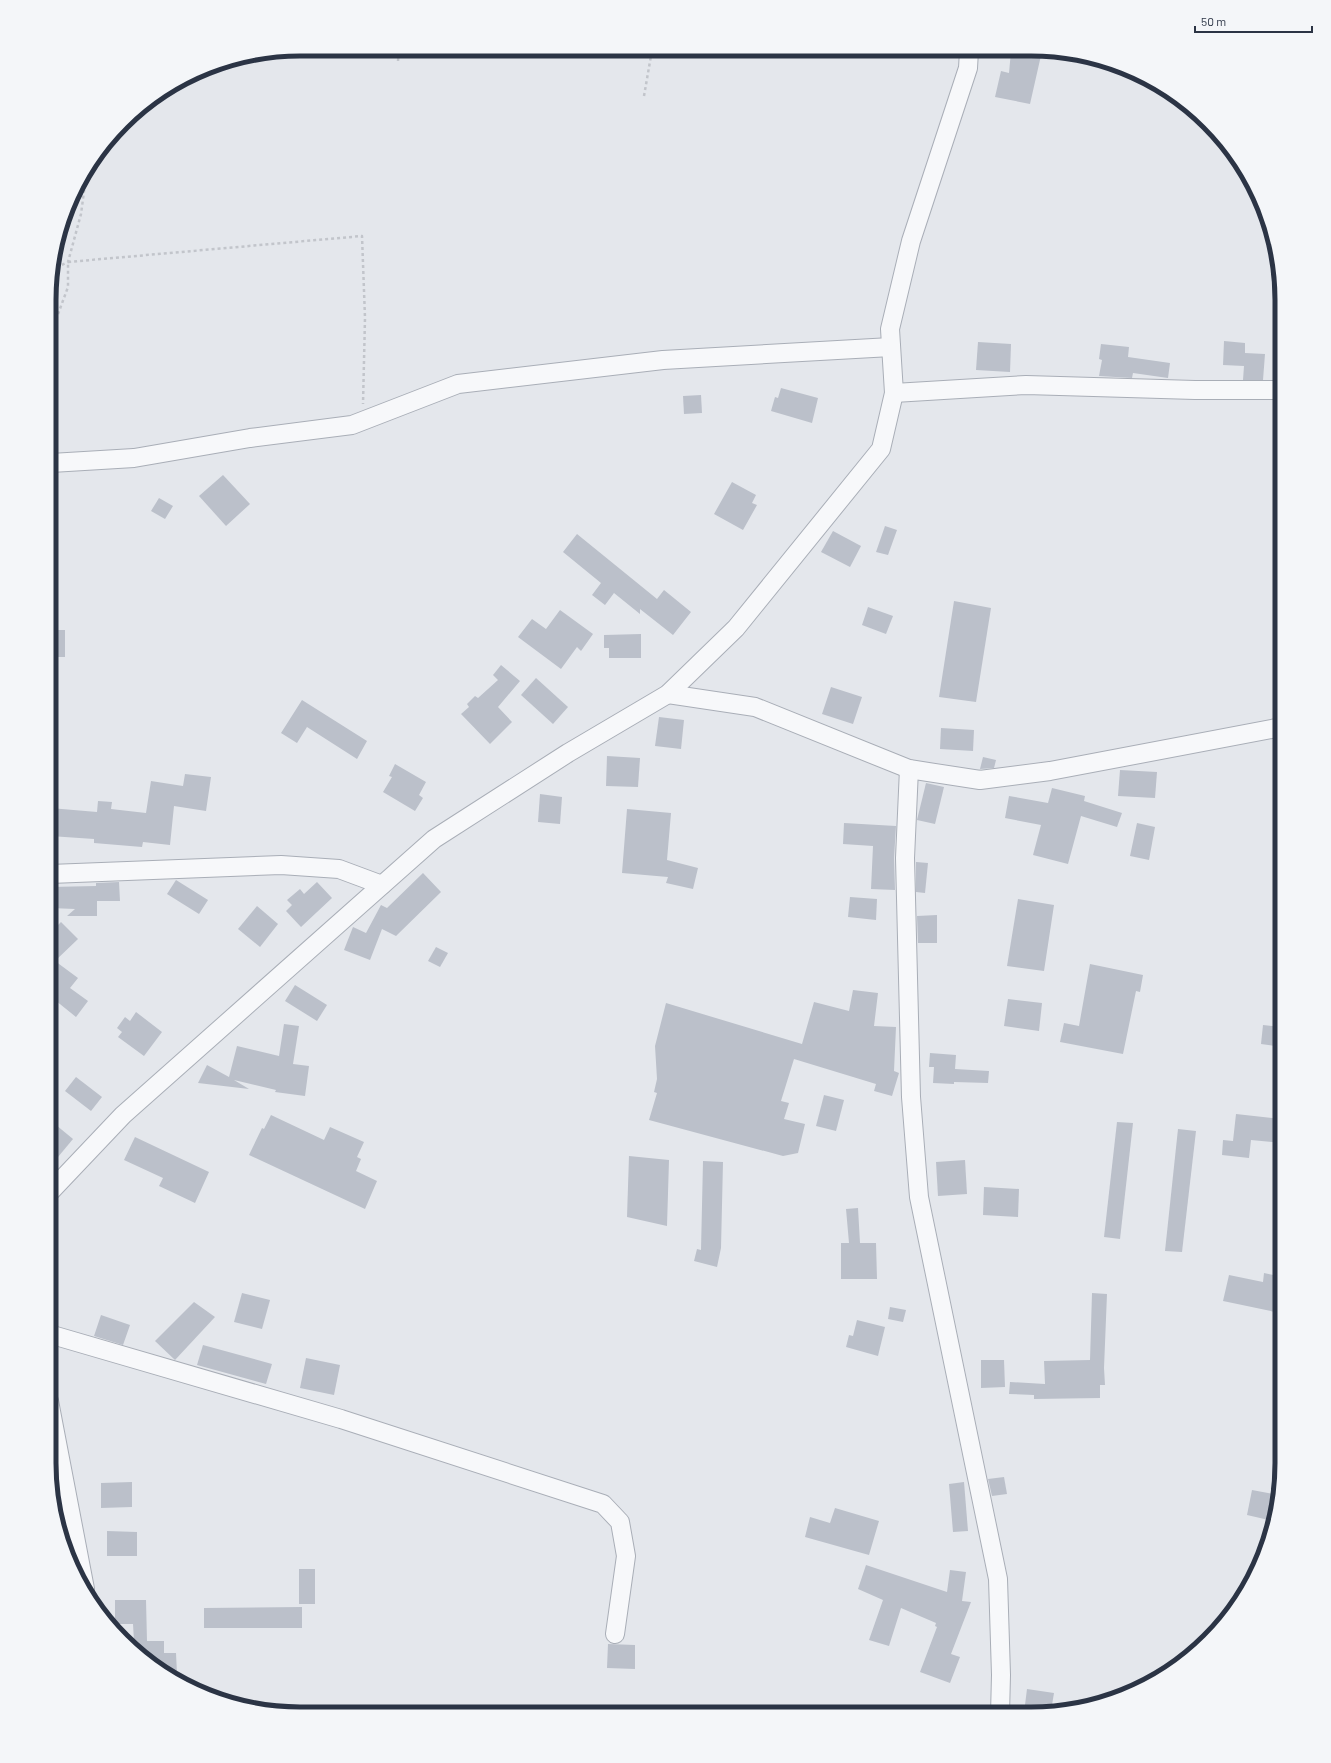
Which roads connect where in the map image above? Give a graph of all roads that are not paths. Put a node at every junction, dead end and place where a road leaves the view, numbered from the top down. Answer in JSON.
{"nodes":[{"id":1,"x":969,"y":56,"type":"edge"},
{"id":2,"x":891,"y":347,"type":"junction"},
{"id":3,"x":1275,"y":390,"type":"edge"},
{"id":4,"x":894,"y":393,"type":"junction"},
{"id":5,"x":56,"y":464,"type":"edge"},
{"id":6,"x":668,"y":694,"type":"junction"},
{"id":7,"x":1275,"y":728,"type":"edge"},
{"id":8,"x":909,"y":769,"type":"junction"},
{"id":9,"x":56,"y":874,"type":"edge"},
{"id":10,"x":382,"y":885,"type":"junction"},
{"id":11,"x":56,"y":1187,"type":"edge"},
{"id":12,"x":56,"y":1336,"type":"edge"},
{"id":13,"x":56,"y":1438,"type":"edge"},
{"id":14,"x":82,"y":1572,"type":"edge"},
{"id":15,"x":615,"y":1634,"type":"dead end"},
{"id":16,"x":1000,"y":1707,"type":"edge"}],
"edges":[{"from":1,"to":2,"type":"street"},
{"from":2,"to":4,"type":"street"},
{"from":2,"to":5,"type":"street"},
{"from":3,"to":4,"type":"street"},
{"from":4,"to":6,"type":"street"},
{"from":6,"to":8,"type":"street"},
{"from":6,"to":10,"type":"street"},
{"from":7,"to":8,"type":"street"},
{"from":8,"to":16,"type":"street"},
{"from":9,"to":10,"type":"street"},
{"from":10,"to":11,"type":"street"},
{"from":12,"to":15,"type":"street"},
{"from":13,"to":14,"type":"street"}]}
